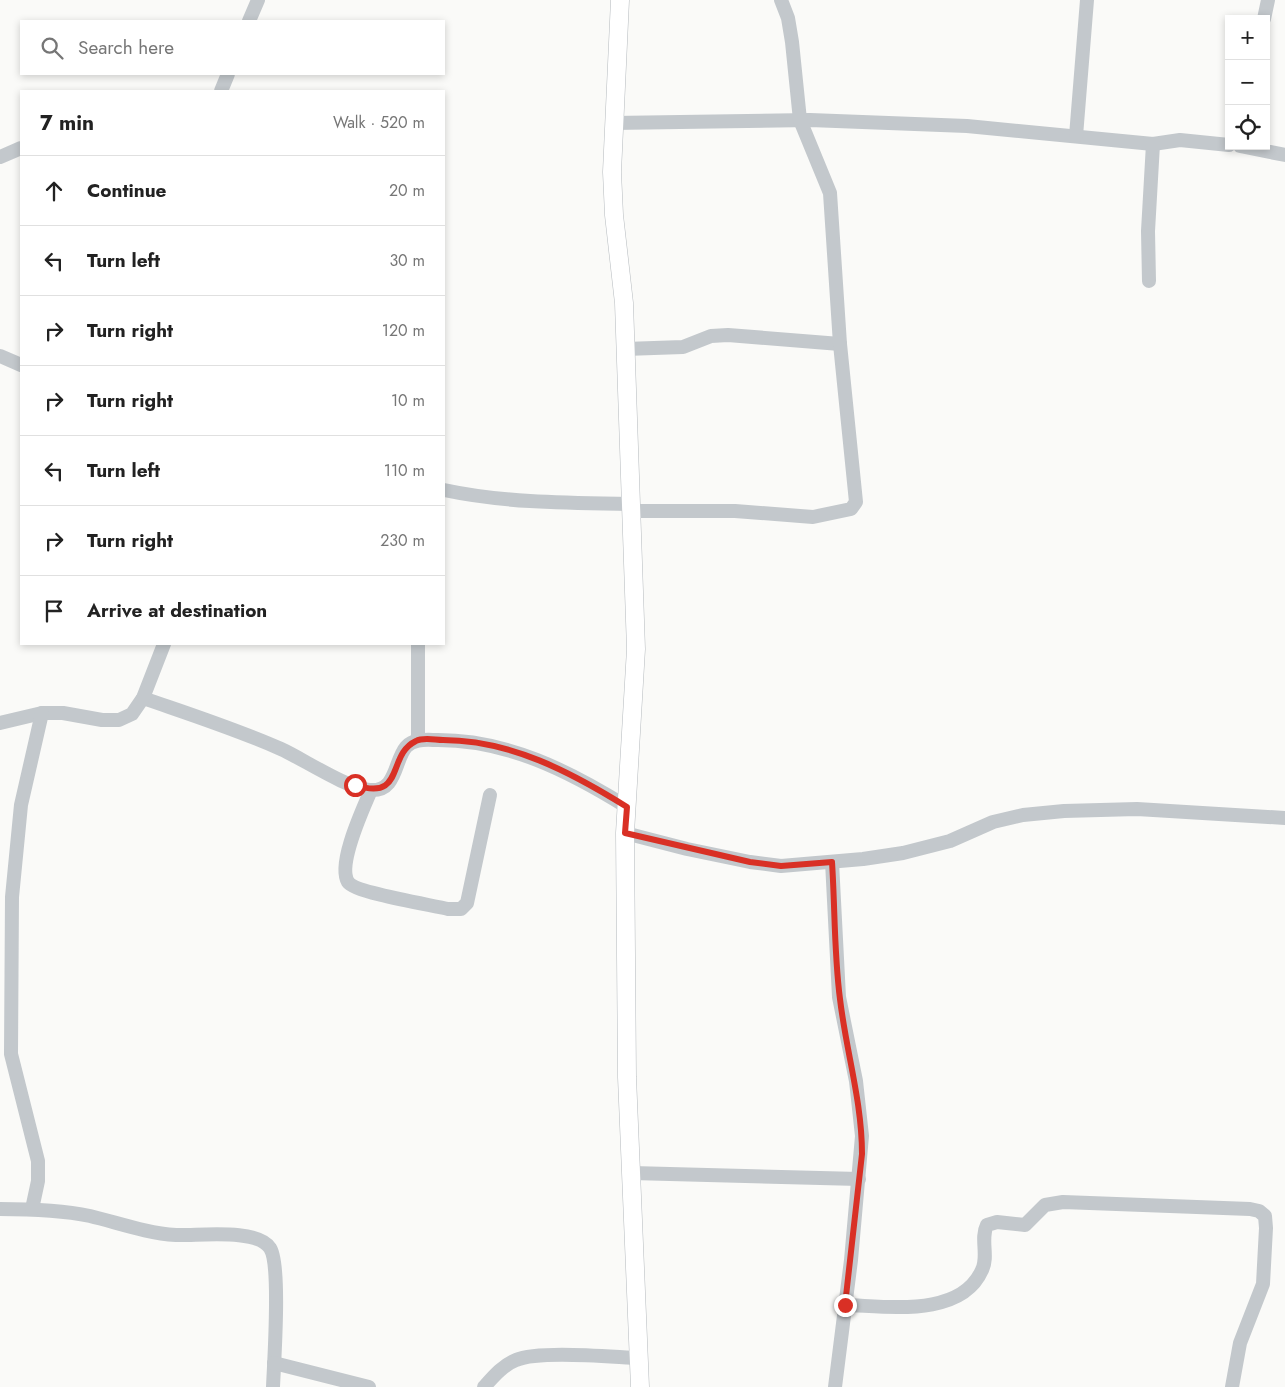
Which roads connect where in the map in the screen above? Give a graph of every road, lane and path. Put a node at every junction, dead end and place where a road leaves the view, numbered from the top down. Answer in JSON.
{"nodes":[{"id":1,"x":258,"y":0,"type":"edge"},
{"id":2,"x":620,"y":0,"type":"edge"},
{"id":3,"x":781,"y":0,"type":"edge"},
{"id":4,"x":1087,"y":0,"type":"edge"},
{"id":5,"x":1268,"y":0,"type":"edge"},
{"id":6,"x":1265,"y":15,"type":"edge"},
{"id":7,"x":249,"y":20,"type":"edge"},
{"id":8,"x":228,"y":75,"type":"edge"},
{"id":9,"x":221,"y":90,"type":"edge"},
{"id":10,"x":800,"y":120,"type":"junction"},
{"id":11,"x":613,"y":123,"type":"junction"},
{"id":12,"x":1076,"y":136,"type":"junction"},
{"id":13,"x":1153,"y":144,"type":"junction"},
{"id":14,"x":1225,"y":145,"type":"edge"},
{"id":15,"x":20,"y":148,"type":"edge"},
{"id":16,"x":1260,"y":150,"type":"edge"},
{"id":17,"x":1285,"y":155,"type":"edge"},
{"id":18,"x":0,"y":157,"type":"edge"},
{"id":19,"x":1149,"y":281,"type":"dead end"},
{"id":20,"x":840,"y":344,"type":"junction"},
{"id":21,"x":625,"y":349,"type":"junction"},
{"id":22,"x":0,"y":356,"type":"edge"},
{"id":23,"x":20,"y":365,"type":"edge"},
{"id":24,"x":445,"y":490,"type":"edge"},
{"id":25,"x":632,"y":507,"type":"junction"},
{"id":26,"x":164,"y":645,"type":"edge"},
{"id":27,"x":418,"y":645,"type":"edge"},
{"id":28,"x":143,"y":698,"type":"junction"},
{"id":29,"x":42,"y":713,"type":"junction"},
{"id":30,"x":0,"y":723,"type":"edge"},
{"id":31,"x":418,"y":740,"type":"junction"},
{"id":32,"x":371,"y":790,"type":"junction"},
{"id":33,"x":490,"y":795,"type":"dead end"},
{"id":34,"x":627,"y":807,"type":"junction"},
{"id":35,"x":1285,"y":818,"type":"edge"},
{"id":36,"x":625,"y":833,"type":"junction"},
{"id":37,"x":832,"y":862,"type":"junction"},
{"id":38,"x":632,"y":1173,"type":"junction"},
{"id":39,"x":859,"y":1180,"type":"junction"},
{"id":40,"x":0,"y":1209,"type":"edge"},
{"id":41,"x":32,"y":1209,"type":"junction"},
{"id":42,"x":845,"y":1305,"type":"junction"},
{"id":43,"x":640,"y":1358,"type":"junction"},
{"id":44,"x":274,"y":1363,"type":"junction"},
{"id":45,"x":273,"y":1387,"type":"edge"},
{"id":46,"x":368,"y":1387,"type":"edge"},
{"id":47,"x":484,"y":1387,"type":"edge"},
{"id":48,"x":640,"y":1387,"type":"edge"},
{"id":49,"x":835,"y":1387,"type":"edge"},
{"id":50,"x":1232,"y":1387,"type":"edge"}],
"edges":[{"from":1,"to":7,"type":"street"},
{"from":2,"to":11,"type":"main road"},
{"from":3,"to":10,"type":"street"},
{"from":4,"to":12,"type":"street"},
{"from":5,"to":6,"type":"street"},
{"from":8,"to":9,"type":"street"},
{"from":10,"to":11,"type":"street"},
{"from":10,"to":12,"type":"street"},
{"from":10,"to":20,"type":"street"},
{"from":11,"to":21,"type":"main road"},
{"from":12,"to":13,"type":"street"},
{"from":13,"to":14,"type":"street"},
{"from":13,"to":19,"type":"street"},
{"from":15,"to":18,"type":"street"},
{"from":16,"to":17,"type":"street"},
{"from":20,"to":21,"type":"street"},
{"from":20,"to":25,"type":"street"},
{"from":21,"to":25,"type":"main road"},
{"from":22,"to":23,"type":"street"},
{"from":24,"to":25,"type":"street"},
{"from":25,"to":34,"type":"main road"},
{"from":26,"to":28,"type":"street"},
{"from":27,"to":31,"type":"street"},
{"from":28,"to":29,"type":"street"},
{"from":28,"to":32,"type":"street"},
{"from":29,"to":30,"type":"street"},
{"from":29,"to":41,"type":"street"},
{"from":31,"to":32,"type":"street"},
{"from":31,"to":34,"type":"street"},
{"from":32,"to":33,"type":"street"},
{"from":34,"to":36,"type":"main road"},
{"from":35,"to":37,"type":"street"},
{"from":36,"to":37,"type":"street"},
{"from":36,"to":38,"type":"main road"},
{"from":37,"to":39,"type":"street"},
{"from":38,"to":39,"type":"street"},
{"from":38,"to":43,"type":"main road"},
{"from":39,"to":42,"type":"street"},
{"from":40,"to":41,"type":"street"},
{"from":41,"to":44,"type":"street"},
{"from":42,"to":49,"type":"street"},
{"from":42,"to":50,"type":"street"},
{"from":43,"to":47,"type":"street"},
{"from":43,"to":48,"type":"main road"},
{"from":44,"to":45,"type":"street"},
{"from":44,"to":46,"type":"street"}]}
